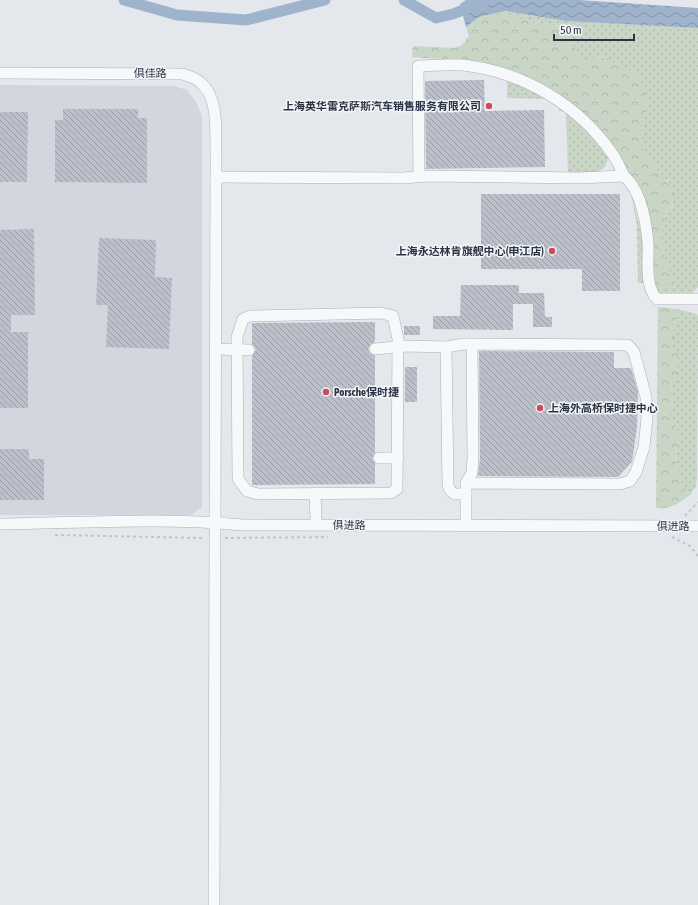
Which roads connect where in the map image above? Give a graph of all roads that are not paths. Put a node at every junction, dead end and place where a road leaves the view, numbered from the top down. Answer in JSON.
{"nodes":[{"id":1,"x":0,"y":73,"type":"edge"},
{"id":2,"x":419,"y":176,"type":"junction"},
{"id":3,"x":624,"y":176,"type":"junction"},
{"id":4,"x":216,"y":177,"type":"junction"},
{"id":5,"x":698,"y":299,"type":"edge"},
{"id":6,"x":472,"y":344,"type":"junction"},
{"id":7,"x":398,"y":347,"type":"junction"},
{"id":8,"x":446,"y":347,"type":"junction"},
{"id":9,"x":215,"y":349,"type":"junction"},
{"id":10,"x":243,"y":349,"type":"junction"},
{"id":11,"x":375,"y":349,"type":"dead end"},
{"id":12,"x":379,"y":458,"type":"dead end"},
{"id":13,"x":398,"y":458,"type":"junction"},
{"id":14,"x":466,"y":489,"type":"junction"},
{"id":15,"x":315,"y":494,"type":"junction"},
{"id":16,"x":316,"y":519,"type":"dead end"},
{"id":17,"x":215,"y":523,"type":"junction"},
{"id":18,"x":0,"y":524,"type":"edge"},
{"id":19,"x":466,"y":526,"type":"junction"},
{"id":20,"x":698,"y":526,"type":"edge"},
{"id":21,"x":214,"y":905,"type":"edge"}],
"edges":[{"from":1,"to":4,"type":"street","name":"俱佳路"},
{"from":2,"to":3,"type":"street"},
{"from":2,"to":3,"type":"street"},
{"from":2,"to":4,"type":"street"},
{"from":3,"to":5,"type":"street"},
{"from":4,"to":9,"type":"street","name":"俱佳路"},
{"from":6,"to":8,"type":"street"},
{"from":6,"to":14,"type":"street"},
{"from":6,"to":14,"type":"street"},
{"from":7,"to":8,"type":"street"},
{"from":7,"to":10,"type":"street"},
{"from":7,"to":11,"type":"street"},
{"from":7,"to":13,"type":"street"},
{"from":8,"to":14,"type":"street"},
{"from":9,"to":10,"type":"street"},
{"from":9,"to":17,"type":"street","name":"俱佳路"},
{"from":10,"to":15,"type":"street"},
{"from":12,"to":13,"type":"street"},
{"from":13,"to":15,"type":"street"},
{"from":14,"to":19,"type":"street"},
{"from":15,"to":16,"type":"street"},
{"from":17,"to":18,"type":"street","name":"俱进路"},
{"from":17,"to":19,"type":"street","name":"俱进路"},
{"from":17,"to":21,"type":"street","name":"俱佳路"},
{"from":19,"to":20,"type":"street","name":"俱进路"}]}
